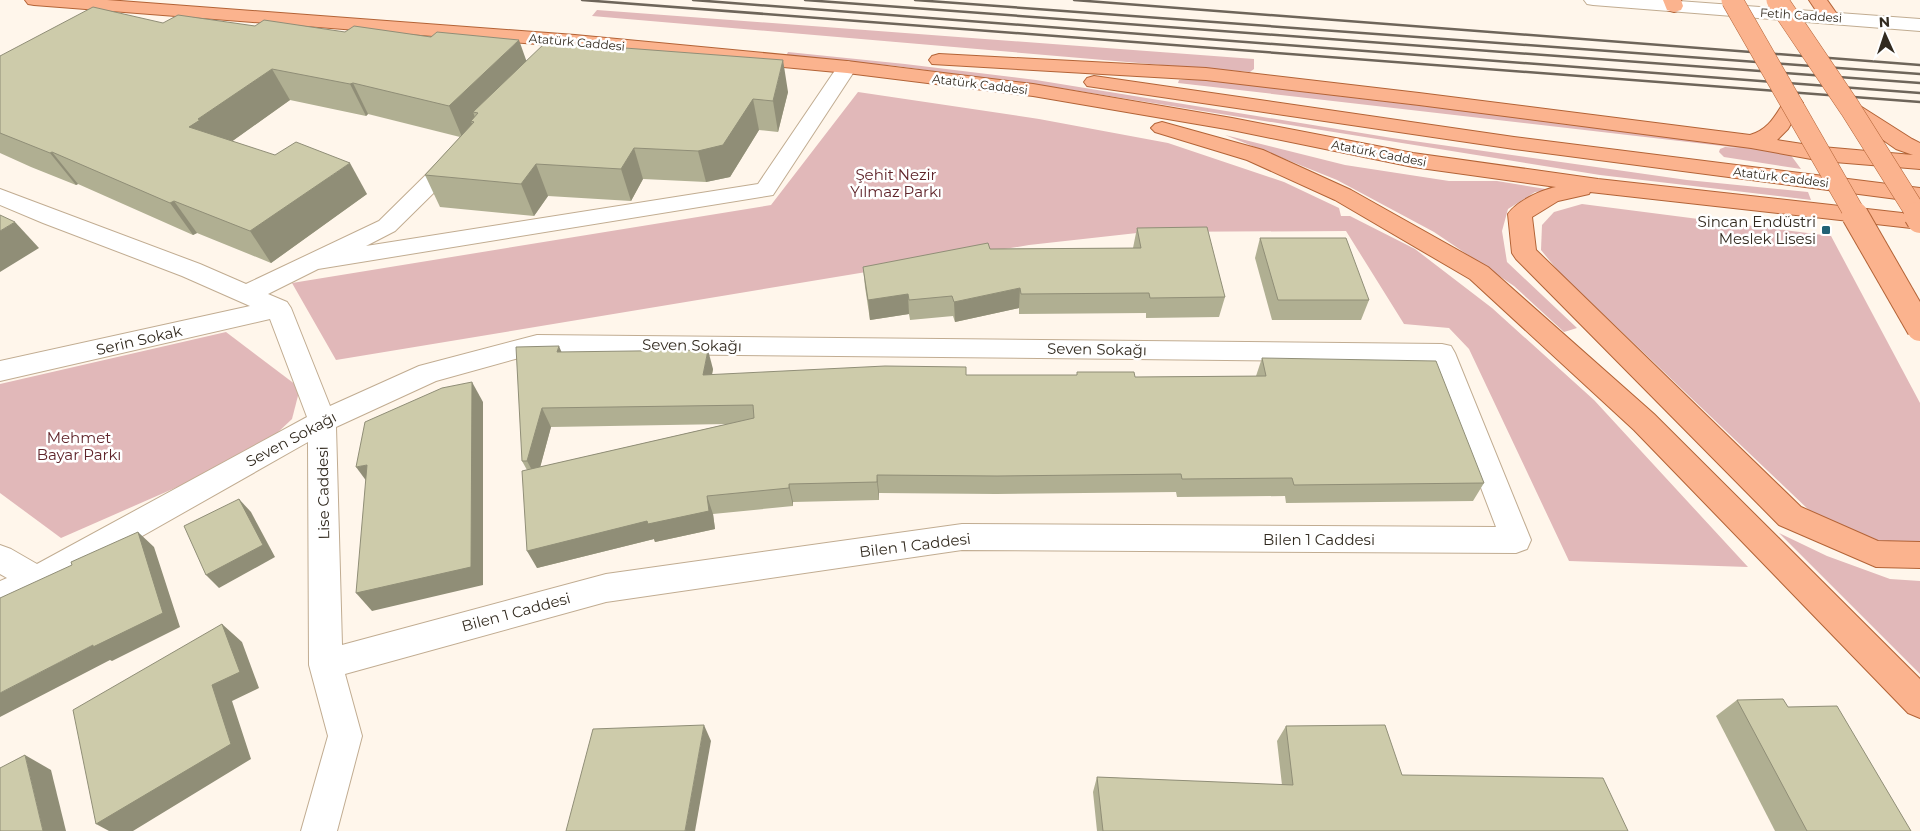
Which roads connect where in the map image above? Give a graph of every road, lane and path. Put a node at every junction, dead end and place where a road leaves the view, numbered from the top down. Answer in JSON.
{"nodes":[{"id":1,"x":34,"y":0,"type":"edge"},
{"id":2,"x":242,"y":0,"type":"edge"},
{"id":3,"x":1593,"y":0,"type":"edge"},
{"id":4,"x":1732,"y":0,"type":"edge"},
{"id":5,"x":1777,"y":0,"type":"edge"},
{"id":6,"x":1818,"y":0,"type":"edge"},
{"id":7,"x":1673,"y":3,"type":"edge"},
{"id":8,"x":140,"y":7,"type":"junction"},
{"id":9,"x":1830,"y":17,"type":"junction"},
{"id":10,"x":1920,"y":24,"type":"edge"},
{"id":11,"x":105,"y":26,"type":"edge"},
{"id":12,"x":575,"y":41,"type":"junction"},
{"id":13,"x":939,"y":60,"type":"junction"},
{"id":14,"x":554,"y":62,"type":"edge"},
{"id":15,"x":847,"y":68,"type":"junction"},
{"id":16,"x":1033,"y":90,"type":"junction"},
{"id":17,"x":1793,"y":103,"type":"junction"},
{"id":18,"x":1850,"y":108,"type":"junction"},
{"id":19,"x":1751,"y":142,"type":"junction"},
{"id":20,"x":471,"y":144,"type":"edge"},
{"id":21,"x":1920,"y":150,"type":"edge"},
{"id":22,"x":1822,"y":154,"type":"junction"},
{"id":23,"x":1882,"y":159,"type":"junction"},
{"id":24,"x":1920,"y":162,"type":"edge"},
{"id":25,"x":1598,"y":186,"type":"junction"},
{"id":26,"x":1920,"y":195,"type":"edge"},
{"id":27,"x":0,"y":196,"type":"edge"},
{"id":28,"x":1920,"y":221,"type":"edge"},
{"id":29,"x":313,"y":262,"type":"junction"},
{"id":30,"x":246,"y":294,"type":"junction"},
{"id":31,"x":278,"y":308,"type":"junction"},
{"id":32,"x":1920,"y":328,"type":"edge"},
{"id":33,"x":0,"y":371,"type":"edge"},
{"id":34,"x":322,"y":421,"type":"junction"},
{"id":35,"x":1516,"y":540,"type":"joint"},
{"id":36,"x":1920,"y":555,"type":"edge"},
{"id":37,"x":0,"y":558,"type":"edge"},
{"id":38,"x":36,"y":580,"type":"junction"},
{"id":39,"x":0,"y":596,"type":"edge"},
{"id":40,"x":326,"y":665,"type":"junction"},
{"id":41,"x":1920,"y":702,"type":"edge"},
{"id":42,"x":315,"y":827,"type":"edge"}],
"edges":[{"from":1,"to":8,"type":"main road","name":"Atatürk Caddesi"},
{"from":2,"to":13,"type":"main road","name":"Atatürk Caddesi"},
{"from":3,"to":7,"type":"street","name":"Fetih Caddesi"},
{"from":4,"to":17,"type":"main road","bridge":true},
{"from":5,"to":18,"type":"main road","bridge":true},
{"from":6,"to":9,"type":"main road"},
{"from":7,"to":9,"type":"street","name":"Fetih Caddesi"},
{"from":8,"to":11,"type":"street"},
{"from":8,"to":12,"type":"main road","name":"Atatürk Caddesi"},
{"from":9,"to":10,"type":"street","name":"Fetih Caddesi"},
{"from":12,"to":14,"type":"street"},
{"from":12,"to":15,"type":"main road","name":"Atatürk Caddesi"},
{"from":13,"to":19,"type":"main road"},
{"from":13,"to":26,"type":"main road","name":"Atatürk Caddesi"},
{"from":15,"to":16,"type":"main road","name":"Atatürk Caddesi"},
{"from":15,"to":29,"type":"street"},
{"from":16,"to":25,"type":"main road","name":"Atatürk Caddesi"},
{"from":16,"to":41,"type":"main road"},
{"from":17,"to":19,"type":"main road"},
{"from":17,"to":22,"type":"main road","bridge":true},
{"from":18,"to":21,"type":"main road"},
{"from":18,"to":23,"type":"main road","bridge":true},
{"from":19,"to":22,"type":"main road"},
{"from":20,"to":29,"type":"street"},
{"from":22,"to":23,"type":"main road"},
{"from":22,"to":32,"type":"main road","bridge":true},
{"from":23,"to":24,"type":"main road"},
{"from":23,"to":28,"type":"main road","bridge":true},
{"from":25,"to":28,"type":"main road","name":"Atatürk Caddesi"},
{"from":25,"to":36,"type":"main road"},
{"from":27,"to":30,"type":"street"},
{"from":29,"to":30,"type":"street"},
{"from":30,"to":31,"type":"street"},
{"from":31,"to":33,"type":"street","name":"Serin Sokak"},
{"from":31,"to":34,"type":"street","name":"Lise Caddesi"},
{"from":34,"to":35,"type":"street","name":"Seven Sokağı"},
{"from":34,"to":38,"type":"street","name":"Seven Sokağı"},
{"from":34,"to":40,"type":"street","name":"Lise Caddesi"},
{"from":35,"to":40,"type":"street","name":"Bilen 1 Caddesi"},
{"from":37,"to":38,"type":"street"},
{"from":38,"to":39,"type":"street","name":"Seven Sokağı"},
{"from":40,"to":42,"type":"street","name":"Lise Caddesi"}]}
